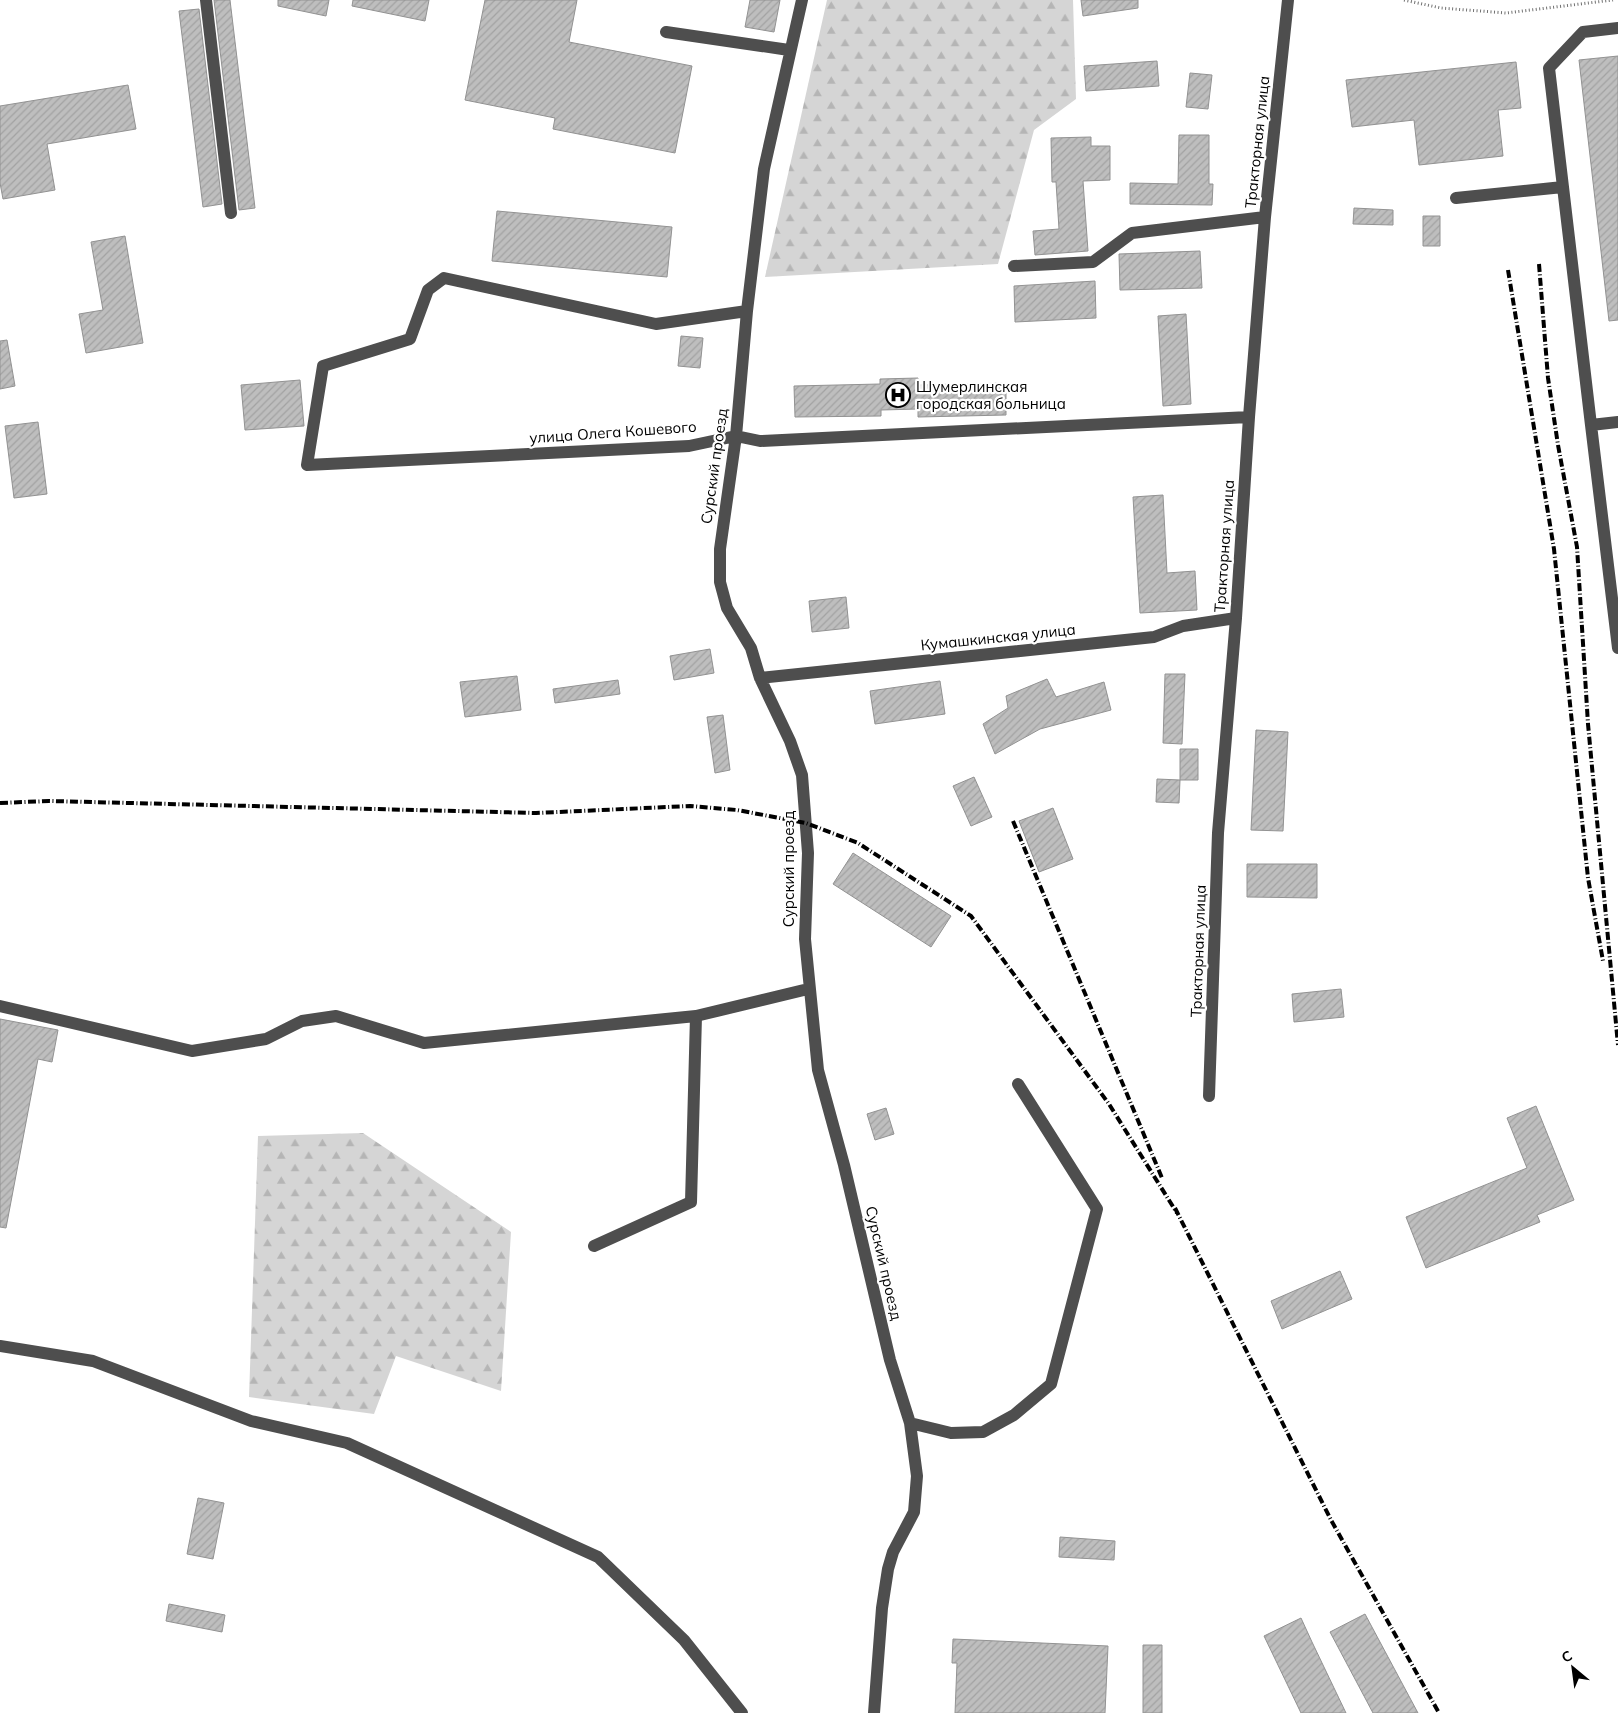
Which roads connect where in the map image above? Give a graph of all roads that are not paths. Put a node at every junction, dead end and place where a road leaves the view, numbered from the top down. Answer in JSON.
{"nodes":[{"id":1,"x":206,"y":0,"type":"edge"},
{"id":2,"x":802,"y":0,"type":"edge"},
{"id":3,"x":1288,"y":0,"type":"edge"},
{"id":4,"x":1618,"y":28,"type":"edge"},
{"id":5,"x":666,"y":32,"type":"dead end"},
{"id":6,"x":789,"y":50,"type":"junction"},
{"id":7,"x":1562,"y":187,"type":"junction"},
{"id":8,"x":1456,"y":198,"type":"dead end"},
{"id":9,"x":231,"y":213,"type":"dead end"},
{"id":10,"x":1265,"y":216,"type":"junction"},
{"id":11,"x":1014,"y":266,"type":"dead end"},
{"id":12,"x":747,"y":312,"type":"junction"},
{"id":13,"x":1249,"y":417,"type":"junction"},
{"id":14,"x":1618,"y":422,"type":"edge"},
{"id":15,"x":1591,"y":425,"type":"junction"},
{"id":16,"x":736,"y":436,"type":"junction"},
{"id":17,"x":1236,"y":618,"type":"junction"},
{"id":18,"x":1618,"y":648,"type":"edge"},
{"id":19,"x":760,"y":678,"type":"junction"},
{"id":20,"x":808,"y":989,"type":"junction"},
{"id":21,"x":0,"y":1006,"type":"edge"},
{"id":22,"x":696,"y":1016,"type":"junction"},
{"id":23,"x":1018,"y":1084,"type":"dead end"},
{"id":24,"x":1209,"y":1096,"type":"dead end"},
{"id":25,"x":594,"y":1246,"type":"dead end"},
{"id":26,"x":0,"y":1346,"type":"edge"},
{"id":27,"x":910,"y":1423,"type":"junction"},
{"id":28,"x":742,"y":1713,"type":"edge"},
{"id":29,"x":874,"y":1713,"type":"edge"}],
"edges":[{"from":1,"to":9,"type":"street"},
{"from":2,"to":6,"type":"street","name":"Сурский проезд"},
{"from":3,"to":10,"type":"street","name":"Тракторная улица"},
{"from":4,"to":7,"type":"street"},
{"from":5,"to":6,"type":"street"},
{"from":6,"to":12,"type":"street","name":"Сурский проезд"},
{"from":7,"to":8,"type":"street"},
{"from":7,"to":15,"type":"street"},
{"from":10,"to":11,"type":"street"},
{"from":10,"to":13,"type":"street","name":"Тракторная улица"},
{"from":12,"to":16,"type":"street","name":"Сурский проезд"},
{"from":12,"to":16,"type":"street","name":"улица Олега Кошевого"},
{"from":13,"to":16,"type":"street","name":"улица Олега Кошевого"},
{"from":13,"to":17,"type":"street","name":"Тракторная улица"},
{"from":14,"to":15,"type":"street"},
{"from":15,"to":18,"type":"street"},
{"from":16,"to":19,"type":"street","name":"Сурский проезд"},
{"from":17,"to":19,"type":"street","name":"Кумашкинская улица"},
{"from":17,"to":24,"type":"street","name":"Тракторная улица"},
{"from":19,"to":20,"type":"street","name":"Сурский проезд"},
{"from":20,"to":22,"type":"street"},
{"from":20,"to":27,"type":"street","name":"Сурский проезд"},
{"from":21,"to":22,"type":"street"},
{"from":22,"to":25,"type":"street"},
{"from":23,"to":27,"type":"street"},
{"from":26,"to":28,"type":"street"},
{"from":27,"to":29,"type":"street","name":"Сурский проезд"}]}
